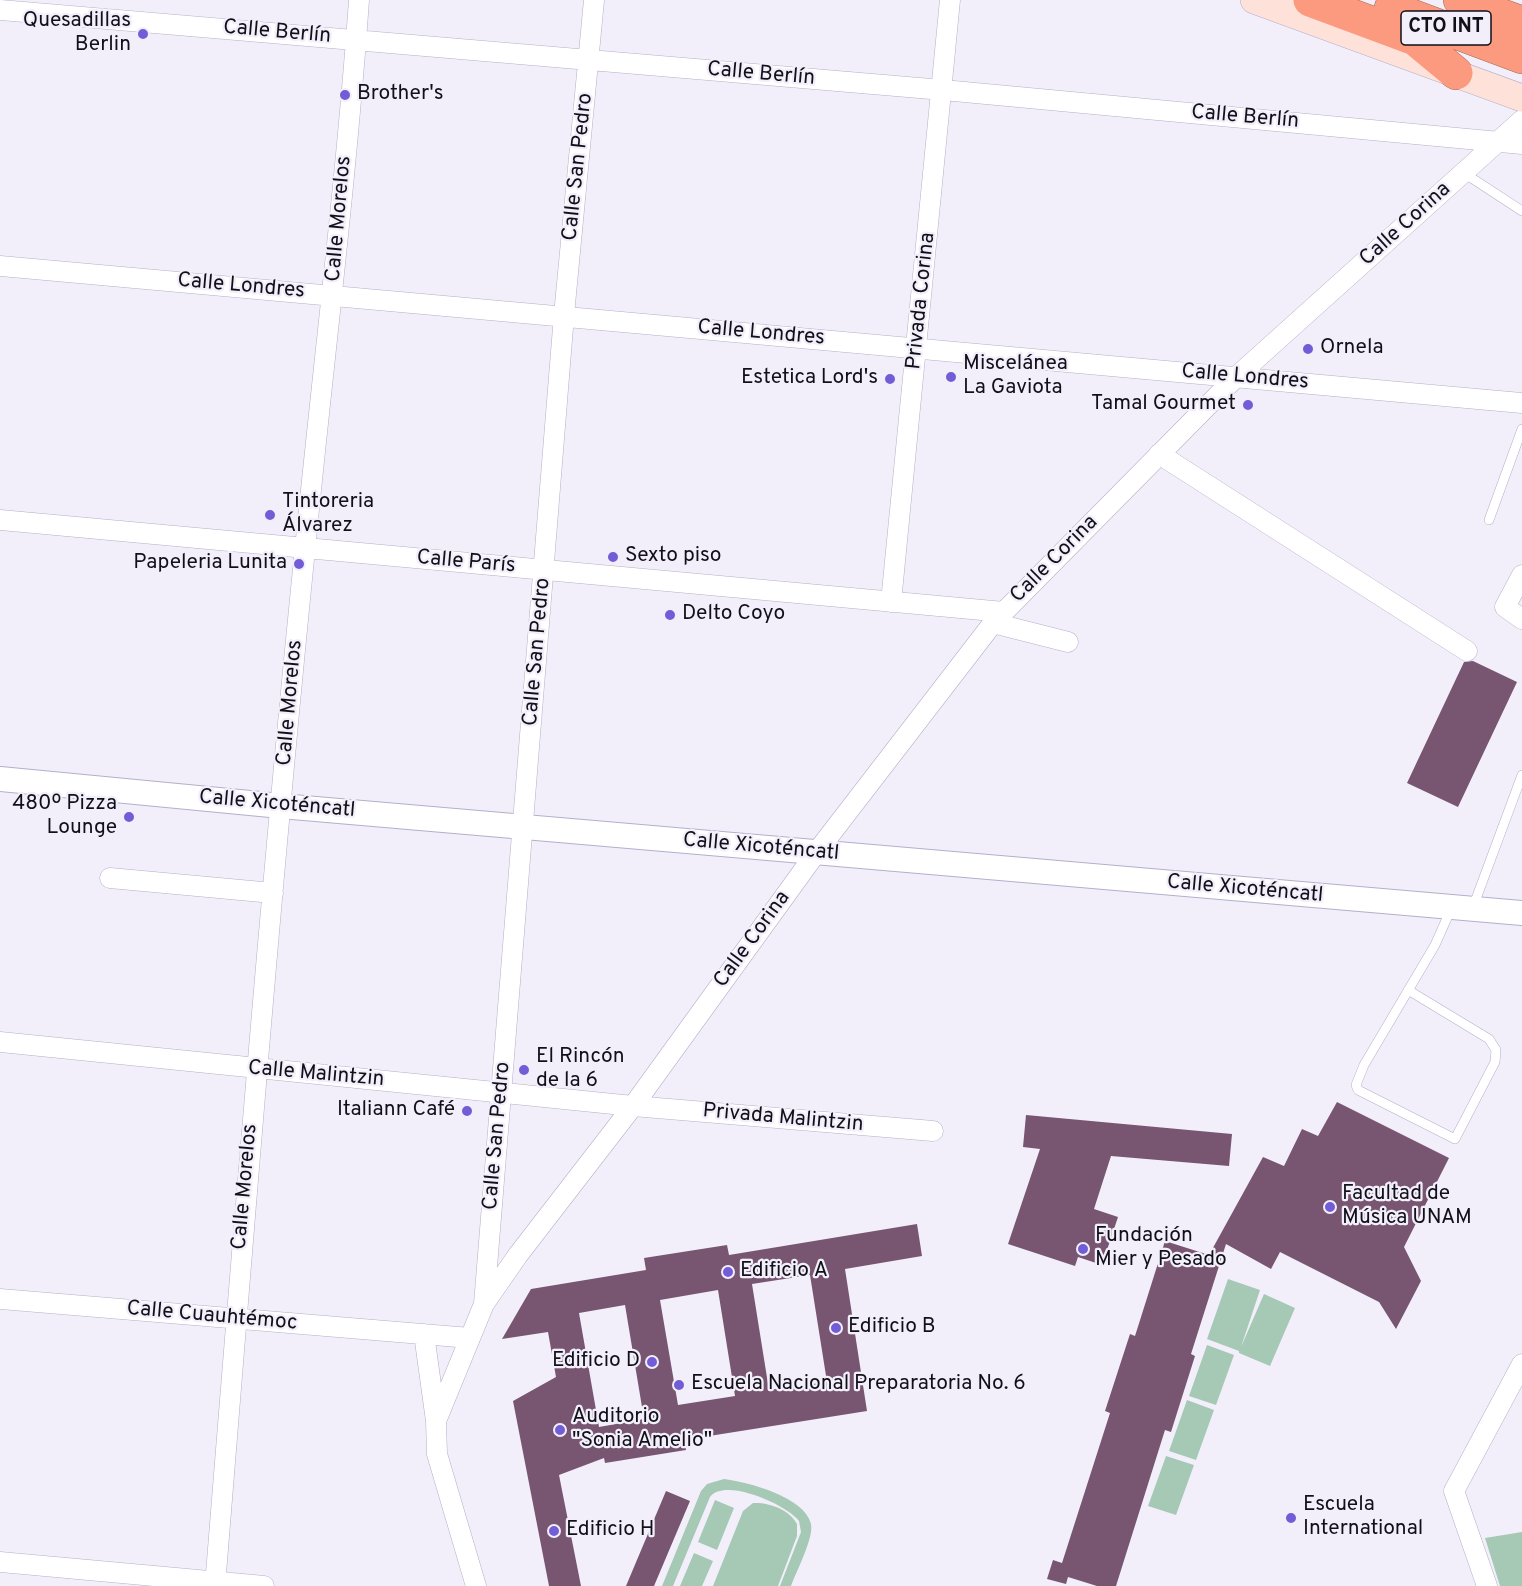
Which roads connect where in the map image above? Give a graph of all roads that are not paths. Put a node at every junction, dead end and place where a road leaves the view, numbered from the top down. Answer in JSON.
{"nodes":[{"id":1,"x":359,"y":0,"type":"edge"},
{"id":2,"x":594,"y":0,"type":"edge"},
{"id":3,"x":950,"y":0,"type":"edge"},
{"id":4,"x":1254,"y":0,"type":"edge"},
{"id":5,"x":1310,"y":0,"type":"edge"},
{"id":6,"x":1370,"y":0,"type":"edge"},
{"id":7,"x":1460,"y":0,"type":"edge"},
{"id":8,"x":0,"y":10,"type":"edge"},
{"id":9,"x":1522,"y":23,"type":"edge"},
{"id":10,"x":357,"y":40,"type":"junction"},
{"id":11,"x":1522,"y":57,"type":"edge"},
{"id":12,"x":589,"y":61,"type":"junction"},
{"id":13,"x":1456,"y":73,"type":"junction"},
{"id":14,"x":943,"y":90,"type":"junction"},
{"id":15,"x":1522,"y":98,"type":"edge"},
{"id":16,"x":1522,"y":120,"type":"edge"},
{"id":17,"x":1500,"y":142,"type":"junction"},
{"id":18,"x":1522,"y":144,"type":"edge"},
{"id":19,"x":1464,"y":173,"type":"junction"},
{"id":20,"x":1522,"y":211,"type":"edge"},
{"id":21,"x":0,"y":266,"type":"edge"},
{"id":22,"x":333,"y":295,"type":"junction"},
{"id":23,"x":564,"y":315,"type":"junction"},
{"id":24,"x":918,"y":348,"type":"junction"},
{"id":25,"x":1236,"y":378,"type":"junction"},
{"id":26,"x":1522,"y":403,"type":"edge"},
{"id":27,"x":1522,"y":429,"type":"edge"},
{"id":28,"x":1159,"y":454,"type":"junction"},
{"id":29,"x":0,"y":520,"type":"edge"},
{"id":30,"x":1489,"y":520,"type":"dead end"},
{"id":31,"x":305,"y":549,"type":"junction"},
{"id":32,"x":545,"y":570,"type":"junction"},
{"id":33,"x":1522,"y":575,"type":"edge"},
{"id":34,"x":891,"y":602,"type":"junction"},
{"id":35,"x":998,"y":618,"type":"junction"},
{"id":36,"x":1522,"y":619,"type":"edge"},
{"id":37,"x":1068,"y":642,"type":"dead end"},
{"id":38,"x":1467,"y":651,"type":"dead end"},
{"id":39,"x":1522,"y":775,"type":"edge"},
{"id":40,"x":0,"y":779,"type":"edge"},
{"id":41,"x":281,"y":806,"type":"junction"},
{"id":42,"x":522,"y":826,"type":"junction"},
{"id":43,"x":816,"y":853,"type":"junction"},
{"id":44,"x":110,"y":878,"type":"dead end"},
{"id":45,"x":273,"y":893,"type":"junction"},
{"id":46,"x":1462,"y":908,"type":"junction"},
{"id":47,"x":1522,"y":913,"type":"edge"},
{"id":48,"x":1408,"y":990,"type":"junction"},
{"id":49,"x":0,"y":1042,"type":"edge"},
{"id":50,"x":256,"y":1070,"type":"junction"},
{"id":51,"x":501,"y":1092,"type":"junction"},
{"id":52,"x":633,"y":1106,"type":"junction"},
{"id":53,"x":933,"y":1131,"type":"dead end"},
{"id":54,"x":0,"y":1299,"type":"edge"},
{"id":55,"x":484,"y":1304,"type":"junction"},
{"id":56,"x":234,"y":1320,"type":"junction"},
{"id":57,"x":424,"y":1334,"type":"junction"},
{"id":58,"x":470,"y":1338,"type":"junction"},
{"id":59,"x":1522,"y":1364,"type":"edge"},
{"id":60,"x":436,"y":1421,"type":"junction"},
{"id":61,"x":0,"y":1562,"type":"edge"},
{"id":62,"x":215,"y":1584,"type":"edge"},
{"id":63,"x":264,"y":1586,"type":"edge"},
{"id":64,"x":476,"y":1586,"type":"edge"},
{"id":65,"x":1487,"y":1586,"type":"edge"}],
"edges":[{"from":1,"to":10,"type":"street","name":"Calle Morelos"},
{"from":2,"to":12,"type":"street","name":"Calle San Pedro"},
{"from":3,"to":14,"type":"street","name":"Privada Corina"},
{"from":4,"to":13,"type":"main road","number":"CTO INT"},
{"from":5,"to":13,"type":"highway"},
{"from":6,"to":11,"type":"highway","number":"CTO INT"},
{"from":7,"to":9,"type":"highway","number":"CTO INT"},
{"from":8,"to":10,"type":"street","name":"Calle Berlín"},
{"from":10,"to":12,"type":"street","name":"Calle Berlín"},
{"from":10,"to":22,"type":"street","name":"Calle Morelos"},
{"from":12,"to":14,"type":"street","name":"Calle Berlín"},
{"from":12,"to":23,"type":"street","name":"Calle San Pedro"},
{"from":13,"to":15,"type":"main road","number":"CTO INT"},
{"from":14,"to":17,"type":"street","name":"Calle Berlín"},
{"from":14,"to":24,"type":"street","name":"Privada Corina"},
{"from":16,"to":17,"type":"street","name":"Calle Corina"},
{"from":17,"to":18,"type":"street","name":"Calle Berlín"},
{"from":17,"to":19,"type":"street","name":"Calle Corina"},
{"from":19,"to":20,"type":"lane"},
{"from":19,"to":25,"type":"street","name":"Calle Corina"},
{"from":21,"to":22,"type":"street","name":"Calle Londres"},
{"from":22,"to":23,"type":"street","name":"Calle Londres"},
{"from":22,"to":31,"type":"street","name":"Calle Morelos"},
{"from":23,"to":24,"type":"street","name":"Calle Londres"},
{"from":23,"to":32,"type":"street","name":"Calle San Pedro"},
{"from":24,"to":25,"type":"street","name":"Calle Londres"},
{"from":24,"to":34,"type":"street","name":"Privada Corina"},
{"from":25,"to":26,"type":"street","name":"Calle Londres"},
{"from":25,"to":28,"type":"street","name":"Calle Corina"},
{"from":27,"to":30,"type":"lane"},
{"from":28,"to":35,"type":"street","name":"Calle Corina"},
{"from":28,"to":38,"type":"street"},
{"from":29,"to":31,"type":"street","name":"Calle París"},
{"from":31,"to":32,"type":"street","name":"Calle París"},
{"from":31,"to":41,"type":"street","name":"Calle Morelos"},
{"from":32,"to":34,"type":"street","name":"Calle París"},
{"from":32,"to":42,"type":"street","name":"Calle San Pedro"},
{"from":33,"to":36,"type":"street"},
{"from":34,"to":35,"type":"street","name":"Calle París"},
{"from":35,"to":37,"type":"street","name":"Calle París"},
{"from":35,"to":43,"type":"street","name":"Calle Corina"},
{"from":39,"to":46,"type":"lane"},
{"from":40,"to":41,"type":"street","name":"Calle Xicoténcatl"},
{"from":41,"to":42,"type":"street","name":"Calle Xicoténcatl"},
{"from":41,"to":45,"type":"street","name":"Calle Morelos"},
{"from":42,"to":43,"type":"street","name":"Calle Xicoténcatl"},
{"from":42,"to":51,"type":"street","name":"Calle San Pedro"},
{"from":43,"to":46,"type":"street","name":"Calle Xicoténcatl"},
{"from":43,"to":52,"type":"street","name":"Calle Corina"},
{"from":44,"to":45,"type":"street"},
{"from":45,"to":50,"type":"street","name":"Calle Morelos"},
{"from":46,"to":47,"type":"street","name":"Calle Xicoténcatl"},
{"from":46,"to":48,"type":"lane"},
{"from":48,"to":48,"type":"lane"},
{"from":49,"to":50,"type":"street","name":"Calle Malintzin"},
{"from":50,"to":51,"type":"street","name":"Calle Malintzin"},
{"from":50,"to":56,"type":"street","name":"Calle Morelos"},
{"from":51,"to":52,"type":"street","name":"Calle Malintzin"},
{"from":51,"to":55,"type":"street","name":"Calle San Pedro"},
{"from":52,"to":53,"type":"street","name":"Privada Malintzin"},
{"from":52,"to":55,"type":"street","name":"Calle Corina"},
{"from":54,"to":56,"type":"street","name":"Calle Cuauhtémoc"},
{"from":55,"to":58,"type":"street","name":"Calle Corina"},
{"from":56,"to":57,"type":"street","name":"Calle Cuauhtémoc"},
{"from":56,"to":62,"type":"street","name":"Calle Morelos"},
{"from":57,"to":58,"type":"street","name":"Calle Cuauhtémoc"},
{"from":57,"to":60,"type":"street"},
{"from":58,"to":60,"type":"street"},
{"from":59,"to":65,"type":"street"},
{"from":60,"to":64,"type":"street"},
{"from":61,"to":62,"type":"street"},
{"from":62,"to":63,"type":"street"}]}
